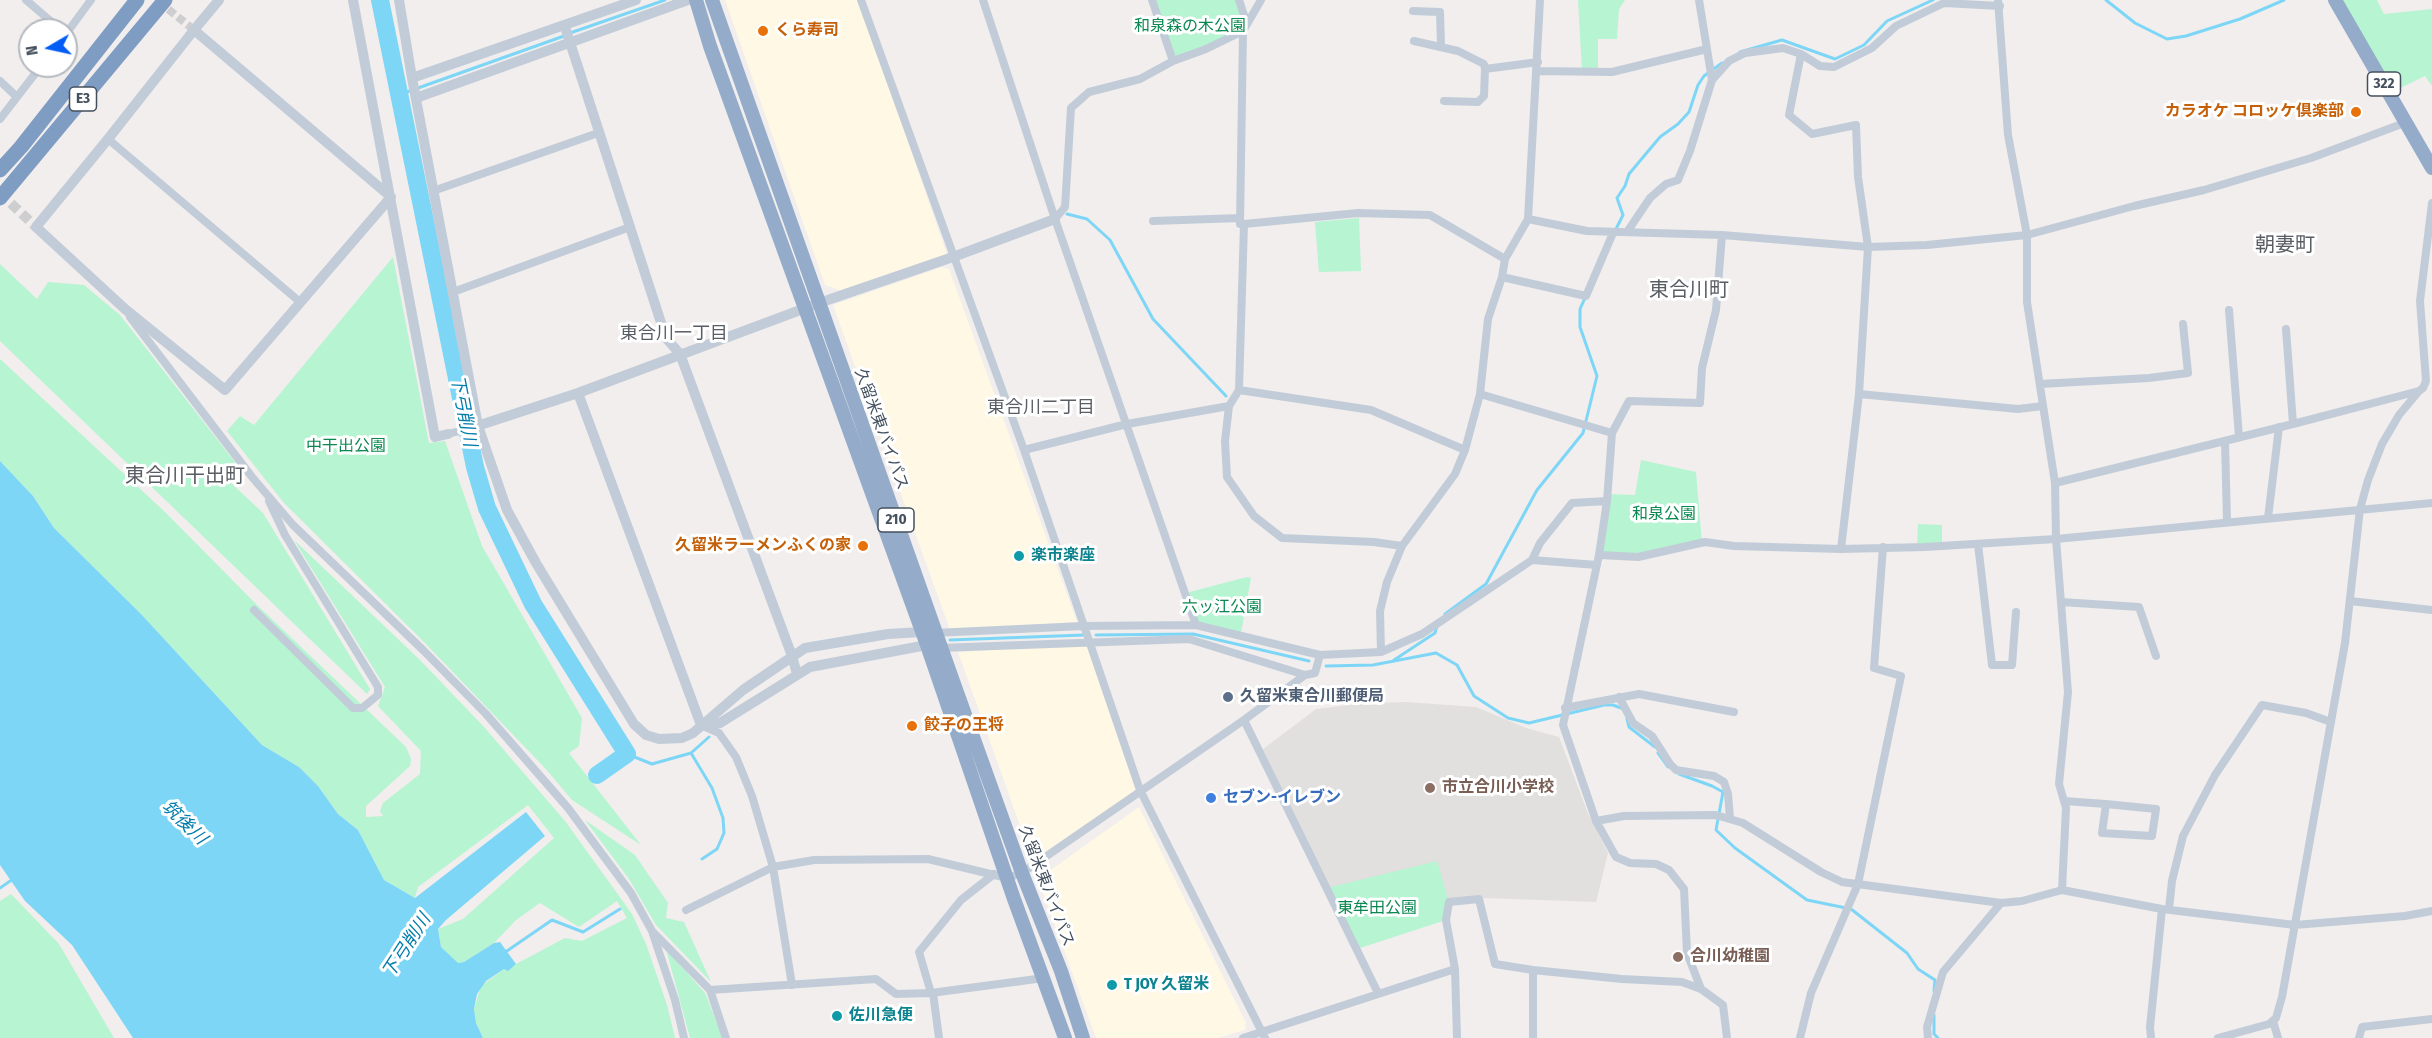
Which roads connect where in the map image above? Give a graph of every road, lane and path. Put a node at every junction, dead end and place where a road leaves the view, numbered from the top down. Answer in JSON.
{"nodes":[{"id":1,"x":26,"y":0,"type":"edge"},
{"id":2,"x":91,"y":0,"type":"edge"},
{"id":3,"x":137,"y":0,"type":"edge"},
{"id":4,"x":165,"y":0,"type":"edge"},
{"id":5,"x":219,"y":0,"type":"edge"},
{"id":6,"x":353,"y":0,"type":"edge"},
{"id":7,"x":399,"y":0,"type":"edge"},
{"id":8,"x":636,"y":0,"type":"edge"},
{"id":9,"x":688,"y":0,"type":"edge"},
{"id":10,"x":696,"y":0,"type":"edge"},
{"id":11,"x":712,"y":0,"type":"edge"},
{"id":12,"x":861,"y":0,"type":"edge"},
{"id":13,"x":983,"y":0,"type":"edge"},
{"id":14,"x":1152,"y":0,"type":"edge"},
{"id":15,"x":1239,"y":0,"type":"edge"},
{"id":16,"x":1261,"y":0,"type":"edge"},
{"id":17,"x":1540,"y":0,"type":"edge"},
{"id":18,"x":1699,"y":0,"type":"edge"},
{"id":19,"x":2335,"y":0,"type":"edge"},
{"id":20,"x":1999,"y":3,"type":"edge"},
{"id":21,"x":1413,"y":11,"type":"dead end"},
{"id":22,"x":47,"y":18,"type":"edge"},
{"id":23,"x":78,"y":18,"type":"edge"},
{"id":24,"x":565,"y":27,"type":"junction"},
{"id":25,"x":1245,"y":27,"type":"junction"},
{"id":26,"x":194,"y":30,"type":"junction"},
{"id":27,"x":1414,"y":41,"type":"dead end"},
{"id":28,"x":570,"y":43,"type":"junction"},
{"id":29,"x":1441,"y":46,"type":"junction"},
{"id":30,"x":1707,"y":48,"type":"junction"},
{"id":31,"x":1801,"y":54,"type":"junction"},
{"id":32,"x":1173,"y":61,"type":"junction"},
{"id":33,"x":1538,"y":66,"type":"junction"},
{"id":34,"x":1485,"y":69,"type":"junction"},
{"id":35,"x":32,"y":78,"type":"edge"},
{"id":36,"x":412,"y":78,"type":"junction"},
{"id":37,"x":1712,"y":80,"type":"junction"},
{"id":38,"x":0,"y":81,"type":"edge"},
{"id":39,"x":17,"y":97,"type":"junction"},
{"id":40,"x":416,"y":98,"type":"junction"},
{"id":41,"x":1443,"y":101,"type":"dead end"},
{"id":42,"x":0,"y":119,"type":"edge"},
{"id":43,"x":2406,"y":122,"type":"junction"},
{"id":44,"x":598,"y":133,"type":"junction"},
{"id":45,"x":108,"y":139,"type":"junction"},
{"id":46,"x":2432,"y":168,"type":"edge"},
{"id":47,"x":0,"y":170,"type":"edge"},
{"id":48,"x":434,"y":191,"type":"junction"},
{"id":49,"x":391,"y":197,"type":"junction"},
{"id":50,"x":0,"y":198,"type":"edge"},
{"id":51,"x":2432,"y":204,"type":"edge"},
{"id":52,"x":1055,"y":219,"type":"junction"},
{"id":53,"x":1528,"y":219,"type":"junction"},
{"id":54,"x":1154,"y":221,"type":"dead end"},
{"id":55,"x":1242,"y":221,"type":"junction"},
{"id":56,"x":630,"y":227,"type":"junction"},
{"id":57,"x":1627,"y":232,"type":"junction"},
{"id":58,"x":1613,"y":233,"type":"junction"},
{"id":59,"x":1722,"y":235,"type":"junction"},
{"id":60,"x":2027,"y":235,"type":"junction"},
{"id":61,"x":1868,"y":247,"type":"junction"},
{"id":62,"x":953,"y":257,"type":"junction"},
{"id":63,"x":1505,"y":259,"type":"junction"},
{"id":64,"x":1502,"y":277,"type":"junction"},
{"id":65,"x":453,"y":292,"type":"junction"},
{"id":66,"x":300,"y":302,"type":"junction"},
{"id":67,"x":819,"y":303,"type":"junction"},
{"id":68,"x":125,"y":309,"type":"junction"},
{"id":69,"x":805,"y":309,"type":"junction"},
{"id":70,"x":2229,"y":310,"type":"dead end"},
{"id":71,"x":2183,"y":324,"type":"dead end"},
{"id":72,"x":2286,"y":329,"type":"dead end"},
{"id":73,"x":680,"y":354,"type":"junction"},
{"id":74,"x":2040,"y":384,"type":"junction"},
{"id":75,"x":1239,"y":390,"type":"junction"},
{"id":76,"x":2419,"y":391,"type":"junction"},
{"id":77,"x":578,"y":393,"type":"junction"},
{"id":78,"x":1480,"y":394,"type":"junction"},
{"id":79,"x":1859,"y":394,"type":"junction"},
{"id":80,"x":1229,"y":406,"type":"junction"},
{"id":81,"x":2043,"y":406,"type":"junction"},
{"id":82,"x":1127,"y":424,"type":"junction"},
{"id":83,"x":2293,"y":424,"type":"junction"},
{"id":84,"x":474,"y":427,"type":"junction"},
{"id":85,"x":2279,"y":427,"type":"junction"},
{"id":86,"x":1612,"y":433,"type":"junction"},
{"id":87,"x":448,"y":434,"type":"joint"},
{"id":88,"x":2239,"y":437,"type":"junction"},
{"id":89,"x":2225,"y":441,"type":"junction"},
{"id":90,"x":1024,"y":450,"type":"junction"},
{"id":91,"x":1465,"y":450,"type":"junction"},
{"id":92,"x":2055,"y":483,"type":"junction"},
{"id":93,"x":265,"y":492,"type":"junction"},
{"id":94,"x":1607,"y":501,"type":"junction"},
{"id":95,"x":2432,"y":503,"type":"edge"},
{"id":96,"x":2360,"y":509,"type":"junction"},
{"id":97,"x":2268,"y":518,"type":"junction"},
{"id":98,"x":2227,"y":522,"type":"junction"},
{"id":99,"x":2056,"y":539,"type":"junction"},
{"id":100,"x":1978,"y":544,"type":"junction"},
{"id":101,"x":1402,"y":546,"type":"junction"},
{"id":102,"x":1883,"y":547,"type":"junction"},
{"id":103,"x":1841,"y":549,"type":"junction"},
{"id":104,"x":1599,"y":555,"type":"junction"},
{"id":105,"x":1532,"y":560,"type":"junction"},
{"id":106,"x":1597,"y":565,"type":"junction"},
{"id":107,"x":2350,"y":601,"type":"junction"},
{"id":108,"x":2061,"y":602,"type":"junction"},
{"id":109,"x":254,"y":610,"type":"dead end"},
{"id":110,"x":2432,"y":610,"type":"edge"},
{"id":111,"x":2016,"y":612,"type":"dead end"},
{"id":112,"x":1083,"y":626,"type":"junction"},
{"id":113,"x":1196,"y":626,"type":"junction"},
{"id":114,"x":938,"y":633,"type":"junction"},
{"id":115,"x":925,"y":639,"type":"junction"},
{"id":116,"x":1090,"y":641,"type":"junction"},
{"id":117,"x":943,"y":649,"type":"junction"},
{"id":118,"x":1381,"y":652,"type":"junction"},
{"id":119,"x":1320,"y":655,"type":"junction"},
{"id":120,"x":792,"y":656,"type":"junction"},
{"id":121,"x":2156,"y":656,"type":"dead end"},
{"id":122,"x":796,"y":674,"type":"junction"},
{"id":123,"x":1305,"y":675,"type":"junction"},
{"id":124,"x":1619,"y":697,"type":"junction"},
{"id":125,"x":1734,"y":712,"type":"dead end"},
{"id":126,"x":1564,"y":713,"type":"junction"},
{"id":127,"x":1244,"y":720,"type":"junction"},
{"id":128,"x":2331,"y":722,"type":"junction"},
{"id":129,"x":701,"y":725,"type":"junction"},
{"id":130,"x":1140,"y":790,"type":"junction"},
{"id":131,"x":2064,"y":801,"type":"junction"},
{"id":132,"x":2106,"y":804,"type":"junction"},
{"id":133,"x":1730,"y":818,"type":"junction"},
{"id":134,"x":1596,"y":822,"type":"junction"},
{"id":135,"x":773,"y":867,"type":"junction"},
{"id":136,"x":1022,"y":873,"type":"junction"},
{"id":137,"x":1000,"y":876,"type":"junction"},
{"id":138,"x":1858,"y":884,"type":"junction"},
{"id":139,"x":2062,"y":890,"type":"junction"},
{"id":140,"x":2001,"y":903,"type":"junction"},
{"id":141,"x":2166,"y":909,"type":"junction"},
{"id":142,"x":686,"y":910,"type":"dead end"},
{"id":143,"x":2432,"y":911,"type":"edge"},
{"id":144,"x":2295,"y":925,"type":"junction"},
{"id":145,"x":652,"y":931,"type":"junction"},
{"id":146,"x":1455,"y":969,"type":"junction"},
{"id":147,"x":1533,"y":970,"type":"junction"},
{"id":148,"x":1044,"y":978,"type":"junction"},
{"id":149,"x":792,"y":985,"type":"junction"},
{"id":150,"x":1701,"y":989,"type":"junction"},
{"id":151,"x":710,"y":990,"type":"junction"},
{"id":152,"x":932,"y":993,"type":"junction"},
{"id":153,"x":1378,"y":993,"type":"junction"},
{"id":154,"x":2432,"y":1019,"type":"edge"},
{"id":155,"x":2273,"y":1021,"type":"junction"},
{"id":156,"x":1264,"y":1035,"type":"edge"},
{"id":157,"x":684,"y":1038,"type":"edge"},
{"id":158,"x":726,"y":1038,"type":"edge"},
{"id":159,"x":939,"y":1038,"type":"edge"},
{"id":160,"x":1065,"y":1038,"type":"edge"},
{"id":161,"x":1083,"y":1038,"type":"edge"},
{"id":162,"x":1243,"y":1038,"type":"edge"},
{"id":163,"x":1457,"y":1038,"type":"edge"},
{"id":164,"x":1533,"y":1038,"type":"edge"},
{"id":165,"x":1727,"y":1038,"type":"edge"},
{"id":166,"x":1800,"y":1038,"type":"edge"},
{"id":167,"x":1928,"y":1038,"type":"edge"},
{"id":168,"x":2151,"y":1038,"type":"edge"},
{"id":169,"x":2218,"y":1038,"type":"edge"},
{"id":170,"x":2278,"y":1038,"type":"edge"},
{"id":171,"x":2359,"y":1038,"type":"edge"}],
"edges":[{"from":1,"to":22,"type":"street"},
{"from":2,"to":23,"type":"street"},
{"from":3,"to":47,"type":"highway","number":"E3"},
{"from":4,"to":50,"type":"highway","number":"E3"},
{"from":5,"to":26,"type":"street"},
{"from":6,"to":49,"type":"street"},
{"from":7,"to":36,"type":"street"},
{"from":8,"to":24,"type":"street"},
{"from":9,"to":28,"type":"street"},
{"from":10,"to":69,"type":"highway","name":"久留米東バイパス","number":"210"},
{"from":11,"to":67,"type":"highway","name":"久留米東バイパス","number":"210"},
{"from":12,"to":62,"type":"street"},
{"from":13,"to":52,"type":"street"},
{"from":14,"to":32,"type":"street"},
{"from":15,"to":25,"type":"street"},
{"from":16,"to":25,"type":"street"},
{"from":17,"to":33,"type":"street"},
{"from":18,"to":30,"type":"street"},
{"from":19,"to":43,"type":"highway","number":"322"},
{"from":20,"to":31,"type":"street"},
{"from":20,"to":60,"type":"street"},
{"from":21,"to":29,"type":"street"},
{"from":24,"to":28,"type":"street"},
{"from":24,"to":36,"type":"street"},
{"from":25,"to":32,"type":"street"},
{"from":25,"to":55,"type":"street"},
{"from":26,"to":45,"type":"street"},
{"from":26,"to":49,"type":"street"},
{"from":27,"to":29,"type":"street"},
{"from":28,"to":40,"type":"street"},
{"from":28,"to":44,"type":"street"},
{"from":29,"to":34,"type":"street"},
{"from":30,"to":33,"type":"street"},
{"from":30,"to":37,"type":"street"},
{"from":31,"to":37,"type":"street"},
{"from":31,"to":61,"type":"street"},
{"from":32,"to":52,"type":"street"},
{"from":33,"to":34,"type":"street"},
{"from":33,"to":53,"type":"street"},
{"from":34,"to":41,"type":"street"},
{"from":35,"to":39,"type":"street"},
{"from":36,"to":40,"type":"street"},
{"from":37,"to":57,"type":"street"},
{"from":38,"to":39,"type":"street"},
{"from":39,"to":42,"type":"street"},
{"from":40,"to":48,"type":"street"},
{"from":43,"to":46,"type":"highway","number":"322"},
{"from":43,"to":60,"type":"street"},
{"from":44,"to":48,"type":"street"},
{"from":44,"to":56,"type":"street"},
{"from":45,"to":66,"type":"street"},
{"from":45,"to":68,"type":"street"},
{"from":48,"to":65,"type":"street"},
{"from":49,"to":66,"type":"street"},
{"from":49,"to":87,"type":"street"},
{"from":51,"to":76,"type":"street"},
{"from":52,"to":62,"type":"street"},
{"from":52,"to":82,"type":"street"},
{"from":53,"to":58,"type":"street"},
{"from":53,"to":63,"type":"street"},
{"from":54,"to":55,"type":"street"},
{"from":55,"to":63,"type":"street"},
{"from":55,"to":75,"type":"street"},
{"from":56,"to":65,"type":"street"},
{"from":56,"to":73,"type":"street"},
{"from":57,"to":58,"type":"street"},
{"from":57,"to":59,"type":"street"},
{"from":58,"to":64,"type":"street"},
{"from":59,"to":61,"type":"street"},
{"from":59,"to":86,"type":"street"},
{"from":60,"to":61,"type":"street"},
{"from":60,"to":74,"type":"street"},
{"from":61,"to":79,"type":"street"},
{"from":62,"to":67,"type":"street"},
{"from":62,"to":90,"type":"street"},
{"from":63,"to":64,"type":"street"},
{"from":64,"to":78,"type":"street"},
{"from":65,"to":84,"type":"street"},
{"from":66,"to":68,"type":"street"},
{"from":67,"to":69,"type":"street"},
{"from":67,"to":114,"type":"highway","name":"久留米東バイパス","number":"210"},
{"from":68,"to":93,"type":"street"},
{"from":69,"to":73,"type":"street"},
{"from":69,"to":115,"type":"highway","name":"久留米東バイパス","number":"210"},
{"from":70,"to":88,"type":"street"},
{"from":71,"to":74,"type":"street"},
{"from":72,"to":83,"type":"street"},
{"from":73,"to":77,"type":"street"},
{"from":73,"to":120,"type":"street"},
{"from":74,"to":81,"type":"street"},
{"from":75,"to":80,"type":"street"},
{"from":75,"to":91,"type":"street"},
{"from":76,"to":83,"type":"street"},
{"from":76,"to":96,"type":"street"},
{"from":77,"to":84,"type":"street"},
{"from":77,"to":129,"type":"street"},
{"from":78,"to":86,"type":"street"},
{"from":78,"to":91,"type":"street"},
{"from":79,"to":81,"type":"street"},
{"from":79,"to":103,"type":"street"},
{"from":80,"to":82,"type":"street"},
{"from":80,"to":101,"type":"street"},
{"from":81,"to":92,"type":"street"},
{"from":82,"to":90,"type":"street"},
{"from":82,"to":113,"type":"street"},
{"from":83,"to":85,"type":"street"},
{"from":84,"to":87,"type":"street"},
{"from":84,"to":129,"type":"street"},
{"from":85,"to":88,"type":"street"},
{"from":85,"to":97,"type":"street"},
{"from":86,"to":94,"type":"street"},
{"from":88,"to":89,"type":"street"},
{"from":89,"to":92,"type":"street"},
{"from":89,"to":98,"type":"street"},
{"from":90,"to":112,"type":"street"},
{"from":91,"to":101,"type":"street"},
{"from":92,"to":99,"type":"street"},
{"from":93,"to":109,"type":"street"},
{"from":93,"to":145,"type":"street"},
{"from":94,"to":104,"type":"street"},
{"from":94,"to":105,"type":"street"},
{"from":95,"to":96,"type":"street"},
{"from":96,"to":97,"type":"street"},
{"from":96,"to":107,"type":"street"},
{"from":97,"to":98,"type":"street"},
{"from":98,"to":99,"type":"street"},
{"from":99,"to":100,"type":"street"},
{"from":99,"to":108,"type":"street"},
{"from":100,"to":102,"type":"street"},
{"from":100,"to":111,"type":"street"},
{"from":101,"to":118,"type":"street"},
{"from":102,"to":103,"type":"street"},
{"from":102,"to":138,"type":"street"},
{"from":103,"to":104,"type":"street"},
{"from":104,"to":106,"type":"street"},
{"from":105,"to":106,"type":"street"},
{"from":105,"to":118,"type":"street"},
{"from":106,"to":126,"type":"street"},
{"from":107,"to":110,"type":"street"},
{"from":107,"to":128,"type":"street"},
{"from":108,"to":121,"type":"street"},
{"from":108,"to":131,"type":"street"},
{"from":112,"to":113,"type":"street"},
{"from":112,"to":114,"type":"street"},
{"from":112,"to":116,"type":"street"},
{"from":113,"to":119,"type":"street"},
{"from":114,"to":115,"type":"street"},
{"from":114,"to":117,"type":"highway","name":"久留米東バイパス","number":"210"},
{"from":115,"to":117,"type":"street"},
{"from":115,"to":120,"type":"street"},
{"from":115,"to":122,"type":"street"},
{"from":115,"to":137,"type":"highway","name":"久留米東バイパス","number":"210"},
{"from":116,"to":117,"type":"street"},
{"from":116,"to":123,"type":"street"},
{"from":116,"to":130,"type":"street"},
{"from":117,"to":136,"type":"highway","name":"久留米東バイパス","number":"210"},
{"from":118,"to":119,"type":"street"},
{"from":119,"to":123,"type":"street"},
{"from":120,"to":122,"type":"street"},
{"from":120,"to":129,"type":"street"},
{"from":122,"to":129,"type":"street"},
{"from":123,"to":127,"type":"street"},
{"from":124,"to":125,"type":"street"},
{"from":124,"to":126,"type":"street"},
{"from":124,"to":133,"type":"street"},
{"from":126,"to":134,"type":"street"},
{"from":127,"to":130,"type":"street"},
{"from":127,"to":153,"type":"street"},
{"from":128,"to":141,"type":"street"},
{"from":128,"to":144,"type":"street"},
{"from":129,"to":135,"type":"street"},
{"from":130,"to":136,"type":"street"},
{"from":130,"to":156,"type":"street"},
{"from":131,"to":132,"type":"street"},
{"from":131,"to":139,"type":"street"},
{"from":132,"to":132,"type":"street"},
{"from":133,"to":134,"type":"street"},
{"from":133,"to":138,"type":"street"},
{"from":134,"to":150,"type":"street"},
{"from":135,"to":137,"type":"street"},
{"from":135,"to":142,"type":"street"},
{"from":135,"to":149,"type":"street"},
{"from":136,"to":137,"type":"street"},
{"from":136,"to":161,"type":"highway","name":"久留米東バイパス","number":"210"},
{"from":137,"to":148,"type":"highway","name":"久留米東バイパス","number":"210"},
{"from":137,"to":152,"type":"street"},
{"from":138,"to":140,"type":"street"},
{"from":138,"to":166,"type":"street"},
{"from":139,"to":140,"type":"street"},
{"from":139,"to":141,"type":"street"},
{"from":140,"to":167,"type":"street"},
{"from":141,"to":144,"type":"street"},
{"from":141,"to":168,"type":"street"},
{"from":143,"to":144,"type":"street"},
{"from":144,"to":155,"type":"street"},
{"from":145,"to":151,"type":"street"},
{"from":145,"to":157,"type":"street"},
{"from":146,"to":147,"type":"street"},
{"from":146,"to":153,"type":"street"},
{"from":146,"to":163,"type":"street"},
{"from":147,"to":150,"type":"street"},
{"from":147,"to":164,"type":"street"},
{"from":148,"to":152,"type":"street"},
{"from":148,"to":160,"type":"highway","name":"久留米東バイパス","number":"210"},
{"from":149,"to":151,"type":"street"},
{"from":149,"to":152,"type":"street"},
{"from":150,"to":165,"type":"street"},
{"from":151,"to":158,"type":"street"},
{"from":152,"to":159,"type":"street"},
{"from":153,"to":156,"type":"street"},
{"from":154,"to":171,"type":"street"},
{"from":155,"to":169,"type":"street"},
{"from":155,"to":170,"type":"street"},
{"from":156,"to":162,"type":"street"}]}
